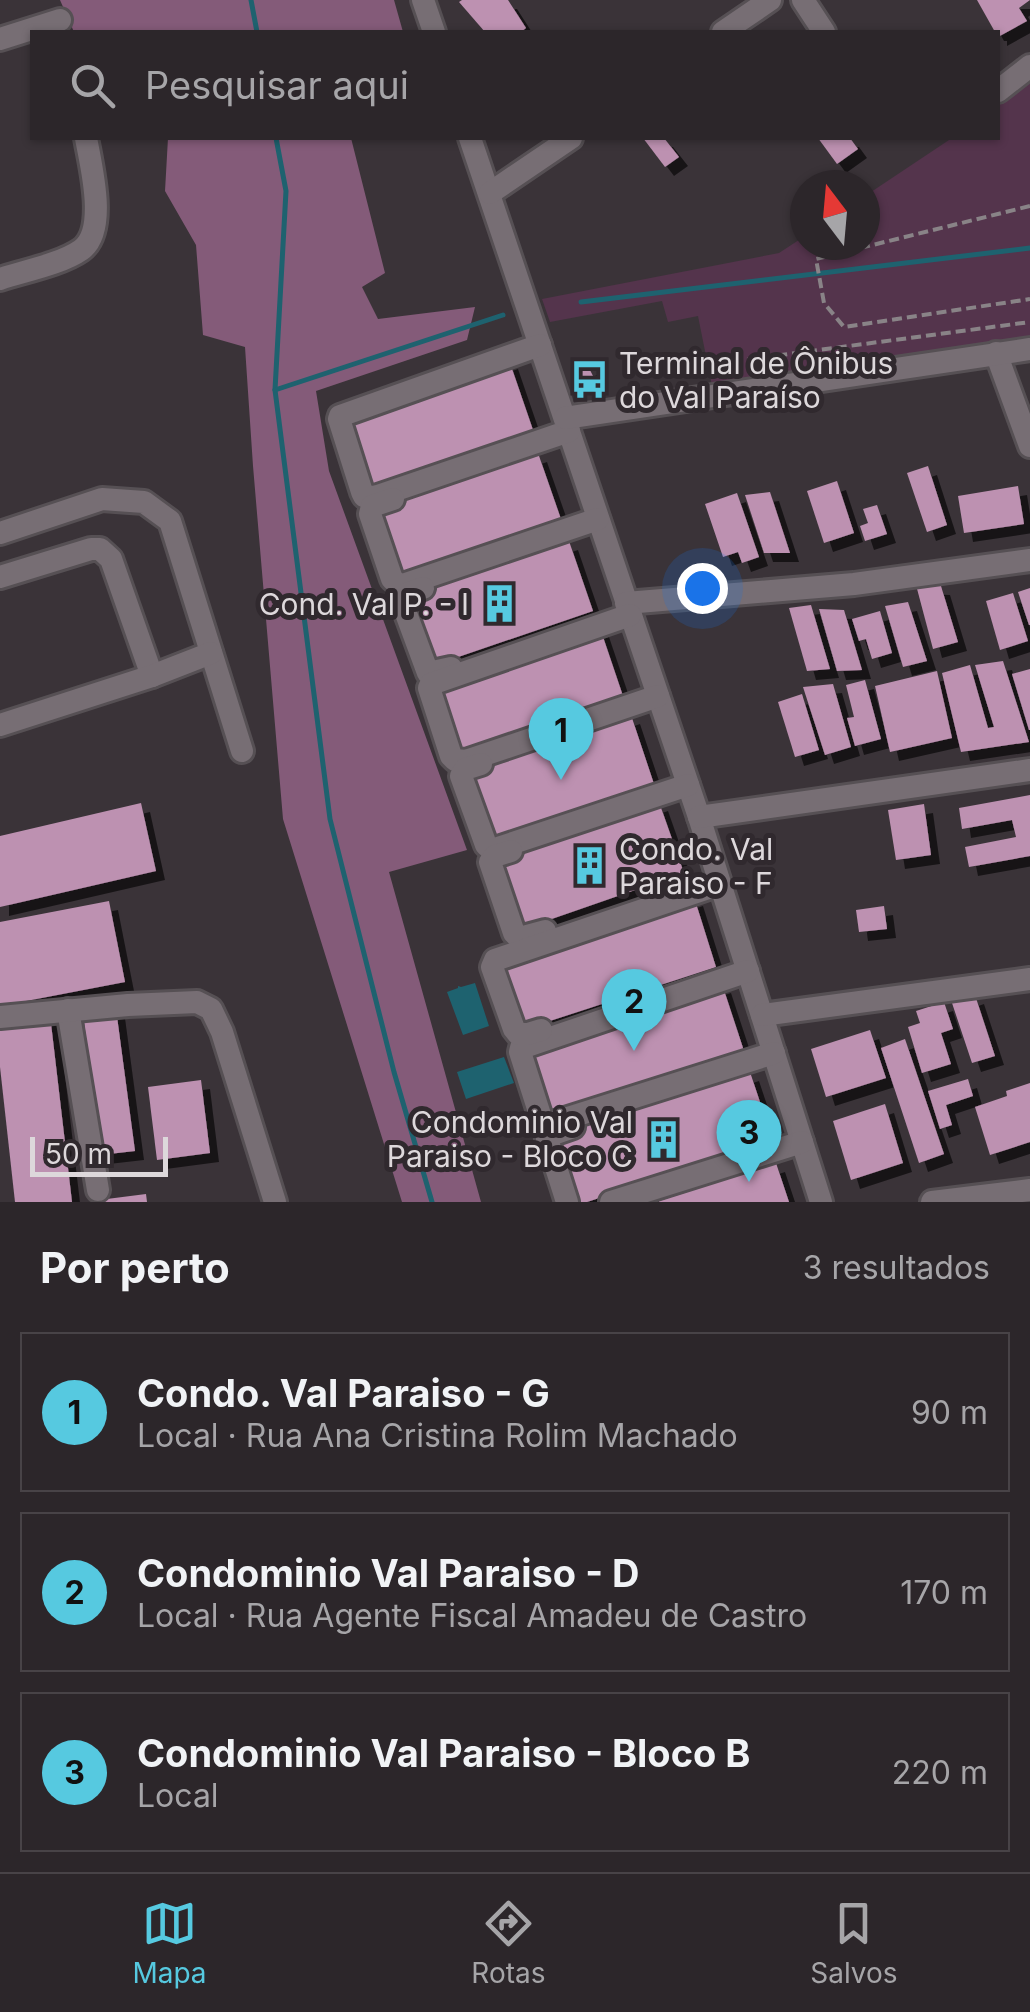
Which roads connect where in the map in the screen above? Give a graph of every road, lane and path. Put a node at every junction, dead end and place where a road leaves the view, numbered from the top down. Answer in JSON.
{"nodes":[{"id":1,"x":770,"y":0,"type":"edge"},
{"id":2,"x":802,"y":0,"type":"edge"},
{"id":3,"x":425,"y":1,"type":"edge"},
{"id":4,"x":59,"y":17,"type":"edge"},
{"id":5,"x":433,"y":30,"type":"edge"},
{"id":6,"x":726,"y":30,"type":"edge"},
{"id":7,"x":823,"y":30,"type":"edge"},
{"id":8,"x":0,"y":39,"type":"edge"},
{"id":9,"x":1030,"y":66,"type":"edge"},
{"id":10,"x":1000,"y":89,"type":"edge"},
{"id":11,"x":86,"y":140,"type":"edge"},
{"id":12,"x":471,"y":140,"type":"edge"},
{"id":13,"x":568,"y":140,"type":"edge"},
{"id":14,"x":490,"y":193,"type":"junction"},
{"id":15,"x":1030,"y":206,"type":"edge"},
{"id":16,"x":0,"y":279,"type":"edge"},
{"id":17,"x":1030,"y":300,"type":"edge"},
{"id":18,"x":1030,"y":322,"type":"edge"},
{"id":19,"x":529,"y":348,"type":"junction"},
{"id":20,"x":1030,"y":349,"type":"edge"},
{"id":21,"x":996,"y":353,"type":"junction"},
{"id":22,"x":719,"y":395,"type":"junction"},
{"id":23,"x":568,"y":430,"type":"junction"},
{"id":24,"x":547,"y":442,"type":"junction"},
{"id":25,"x":1030,"y":446,"type":"edge"},
{"id":26,"x":589,"y":527,"type":"junction"},
{"id":27,"x":0,"y":533,"type":"edge"},
{"id":28,"x":1030,"y":560,"type":"edge"},
{"id":29,"x":0,"y":577,"type":"edge"},
{"id":30,"x":621,"y":613,"type":"junction"},
{"id":31,"x":211,"y":653,"type":"junction"},
{"id":32,"x":152,"y":676,"type":"junction"},
{"id":33,"x":650,"y":703,"type":"junction"},
{"id":34,"x":0,"y":725,"type":"edge"},
{"id":35,"x":242,"y":751,"type":"dead end"},
{"id":36,"x":1030,"y":770,"type":"edge"},
{"id":37,"x":679,"y":792,"type":"junction"},
{"id":38,"x":699,"y":817,"type":"junction"},
{"id":39,"x":709,"y":882,"type":"junction"},
{"id":40,"x":737,"y":970,"type":"junction"},
{"id":41,"x":1030,"y":979,"type":"edge"},
{"id":42,"x":68,"y":1010,"type":"junction"},
{"id":43,"x":762,"y":1016,"type":"junction"},
{"id":44,"x":0,"y":1017,"type":"edge"},
{"id":45,"x":765,"y":1060,"type":"junction"},
{"id":46,"x":794,"y":1150,"type":"junction"},
{"id":47,"x":98,"y":1190,"type":"dead end"},
{"id":48,"x":1030,"y":1190,"type":"edge"},
{"id":49,"x":275,"y":1202,"type":"edge"},
{"id":50,"x":567,"y":1202,"type":"edge"},
{"id":51,"x":611,"y":1202,"type":"edge"},
{"id":52,"x":648,"y":1202,"type":"edge"},
{"id":53,"x":821,"y":1202,"type":"edge"},
{"id":54,"x":932,"y":1202,"type":"edge"}],
"edges":[{"from":1,"to":6,"type":"street"},
{"from":2,"to":7,"type":"street"},
{"from":3,"to":5,"type":"street"},
{"from":4,"to":8,"type":"street"},
{"from":9,"to":10,"type":"street"},
{"from":11,"to":16,"type":"street"},
{"from":12,"to":14,"type":"street"},
{"from":13,"to":14,"type":"street"},
{"from":14,"to":19,"type":"street"},
{"from":15,"to":17,"type":"path"},
{"from":18,"to":22,"type":"path"},
{"from":19,"to":23,"type":"street"},
{"from":19,"to":24,"type":"street"},
{"from":20,"to":21,"type":"street"},
{"from":21,"to":22,"type":"street"},
{"from":21,"to":25,"type":"street"},
{"from":22,"to":23,"type":"street"},
{"from":23,"to":24,"type":"street"},
{"from":23,"to":26,"type":"street"},
{"from":24,"to":26,"type":"street"},
{"from":26,"to":30,"type":"street"},
{"from":26,"to":30,"type":"street"},
{"from":27,"to":31,"type":"street"},
{"from":28,"to":30,"type":"street"},
{"from":29,"to":32,"type":"street"},
{"from":30,"to":33,"type":"street"},
{"from":30,"to":33,"type":"street"},
{"from":31,"to":32,"type":"street"},
{"from":31,"to":35,"type":"street"},
{"from":32,"to":34,"type":"street"},
{"from":33,"to":37,"type":"street"},
{"from":33,"to":37,"type":"street"},
{"from":36,"to":38,"type":"street"},
{"from":37,"to":38,"type":"street"},
{"from":37,"to":39,"type":"street"},
{"from":38,"to":39,"type":"street"},
{"from":39,"to":40,"type":"street"},
{"from":39,"to":40,"type":"street"},
{"from":40,"to":43,"type":"street"},
{"from":40,"to":45,"type":"street"},
{"from":41,"to":43,"type":"street"},
{"from":42,"to":44,"type":"street"},
{"from":42,"to":47,"type":"street"},
{"from":42,"to":49,"type":"street"},
{"from":43,"to":45,"type":"street"},
{"from":45,"to":46,"type":"street"},
{"from":45,"to":50,"type":"street"},
{"from":46,"to":51,"type":"street"},
{"from":46,"to":52,"type":"street"},
{"from":46,"to":53,"type":"street"},
{"from":48,"to":54,"type":"street"}]}
